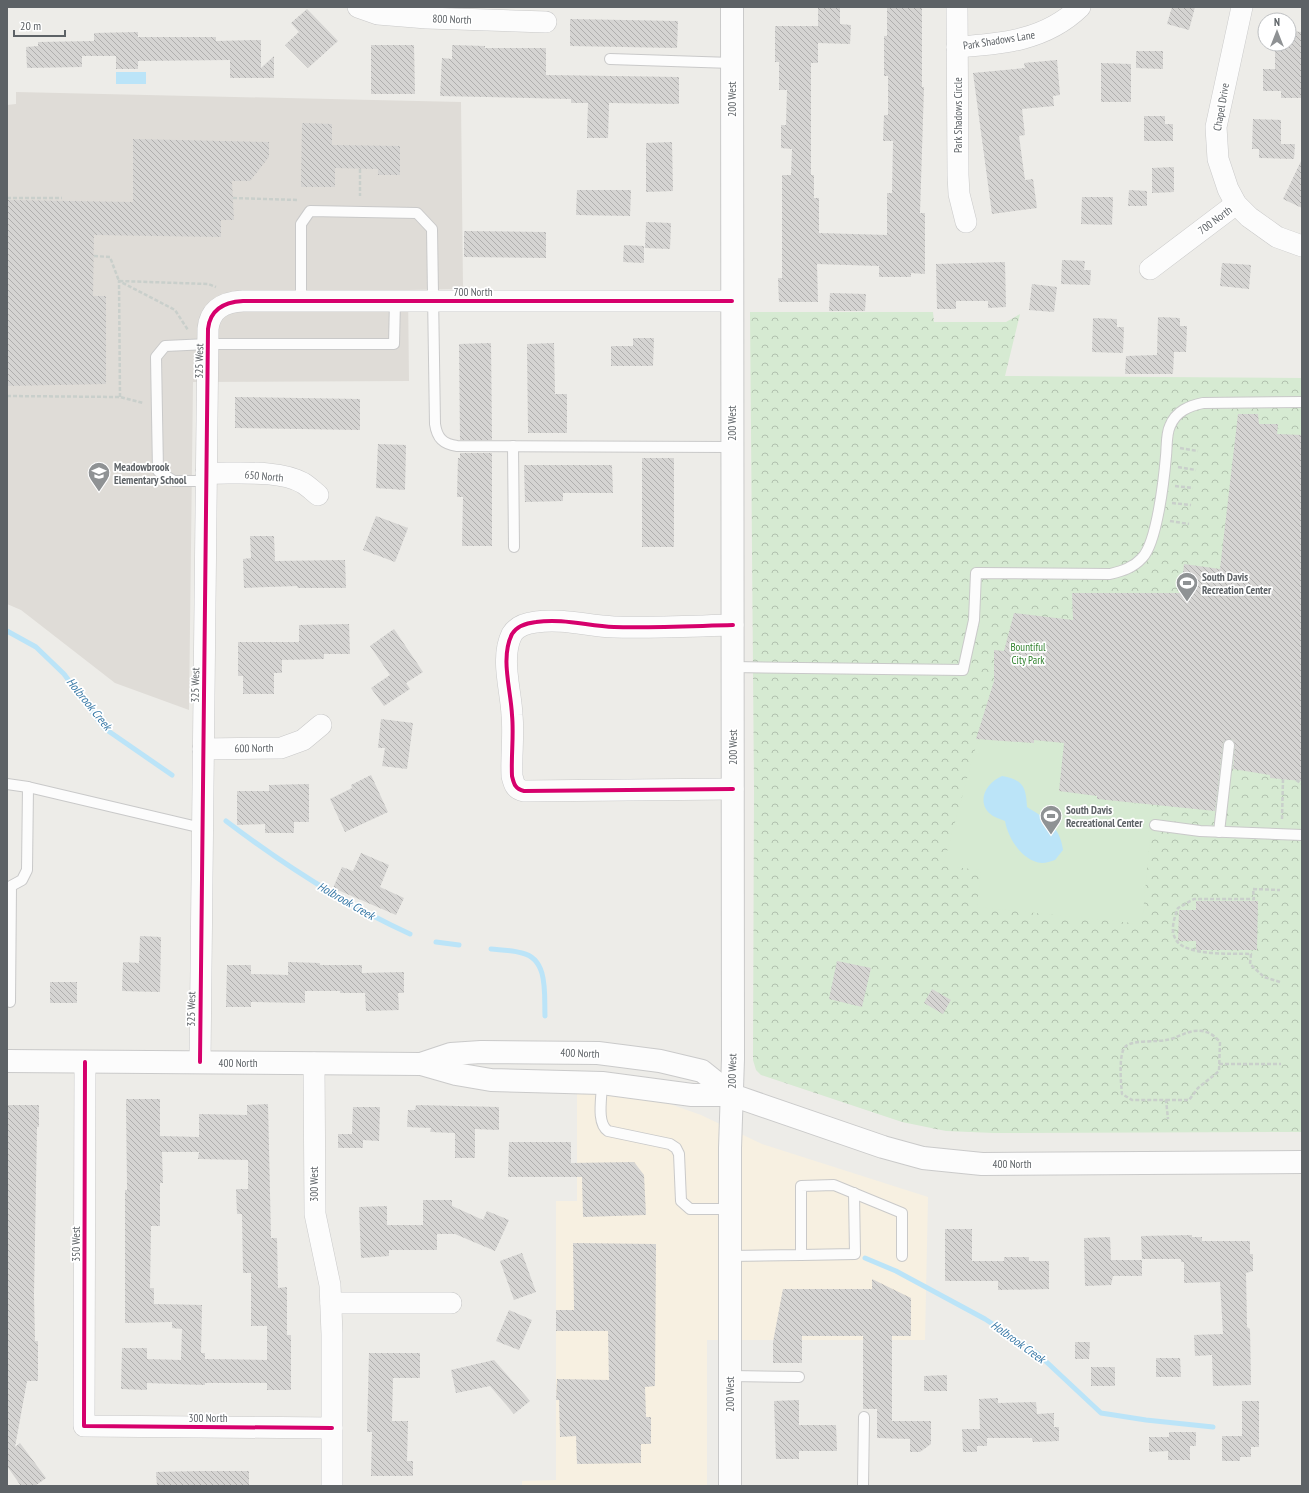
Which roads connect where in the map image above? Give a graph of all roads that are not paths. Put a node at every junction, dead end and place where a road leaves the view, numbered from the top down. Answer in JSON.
{"nodes":[{"id":1,"x":358,"y":7,"type":"edge"},
{"id":2,"x":732,"y":7,"type":"edge"},
{"id":3,"x":957,"y":7,"type":"edge"},
{"id":4,"x":1080,"y":7,"type":"edge"},
{"id":5,"x":1242,"y":7,"type":"edge"},
{"id":6,"x":449,"y":13,"type":"edge"},
{"id":7,"x":546,"y":22,"type":"dead end"},
{"id":8,"x":957,"y":47,"type":"junction"},
{"id":9,"x":610,"y":59,"type":"dead end"},
{"id":10,"x":732,"y":63,"type":"junction"},
{"id":11,"x":1236,"y":204,"type":"junction"},
{"id":12,"x":966,"y":222,"type":"dead end"},
{"id":13,"x":1302,"y":246,"type":"edge"},
{"id":14,"x":1150,"y":269,"type":"dead end"},
{"id":15,"x":300,"y":301,"type":"junction"},
{"id":16,"x":395,"y":301,"type":"junction"},
{"id":17,"x":432,"y":301,"type":"junction"},
{"id":18,"x":732,"y":301,"type":"junction"},
{"id":19,"x":215,"y":310,"type":"joint"},
{"id":20,"x":208,"y":344,"type":"junction"},
{"id":21,"x":1302,"y":402,"type":"edge"},
{"id":22,"x":513,"y":446,"type":"junction"},
{"id":23,"x":732,"y":447,"type":"junction"},
{"id":24,"x":206,"y":477,"type":"junction"},
{"id":25,"x":318,"y":495,"type":"dead end"},
{"id":26,"x":514,"y":548,"type":"dead end"},
{"id":27,"x":733,"y":625,"type":"junction"},
{"id":28,"x":733,"y":667,"type":"junction"},
{"id":29,"x":321,"y":725,"type":"dead end"},
{"id":30,"x":1229,"y":745,"type":"dead end"},
{"id":31,"x":203,"y":749,"type":"junction"},
{"id":32,"x":7,"y":784,"type":"edge"},
{"id":33,"x":28,"y":787,"type":"junction"},
{"id":34,"x":733,"y":789,"type":"junction"},
{"id":35,"x":1156,"y":825,"type":"dead end"},
{"id":36,"x":202,"y":828,"type":"junction"},
{"id":37,"x":1220,"y":832,"type":"junction"},
{"id":38,"x":1302,"y":835,"type":"edge"},
{"id":39,"x":10,"y":1002,"type":"dead end"},
{"id":40,"x":7,"y":1061,"type":"edge"},
{"id":41,"x":85,"y":1062,"type":"junction"},
{"id":42,"x":200,"y":1062,"type":"junction"},
{"id":43,"x":314,"y":1063,"type":"junction"},
{"id":44,"x":421,"y":1064,"type":"junction"},
{"id":45,"x":602,"y":1084,"type":"junction"},
{"id":46,"x":732,"y":1095,"type":"junction"},
{"id":47,"x":1302,"y":1162,"type":"edge"},
{"id":48,"x":854,"y":1193,"type":"junction"},
{"id":49,"x":730,"y":1209,"type":"junction"},
{"id":50,"x":801,"y":1255,"type":"junction"},
{"id":51,"x":730,"y":1256,"type":"junction"},
{"id":52,"x":902,"y":1256,"type":"dead end"},
{"id":53,"x":331,"y":1303,"type":"junction"},
{"id":54,"x":451,"y":1303,"type":"dead end"},
{"id":55,"x":730,"y":1376,"type":"junction"},
{"id":56,"x":799,"y":1377,"type":"dead end"},
{"id":57,"x":864,"y":1416,"type":"dead end"},
{"id":58,"x":84,"y":1426,"type":"joint"},
{"id":59,"x":332,"y":1428,"type":"junction"},
{"id":60,"x":332,"y":1486,"type":"edge"},
{"id":61,"x":730,"y":1486,"type":"edge"},
{"id":62,"x":863,"y":1486,"type":"edge"}],
"edges":[{"from":1,"to":6,"type":"street","name":"800 North"},
{"from":2,"to":10,"type":"main road","name":"200 West"},
{"from":3,"to":8,"type":"street","name":"Park Shadows Circle"},
{"from":4,"to":8,"type":"street","name":"Park Shadows Lane"},
{"from":5,"to":11,"type":"street","name":"Chapel Drive"},
{"from":6,"to":7,"type":"street","name":"800 North"},
{"from":8,"to":12,"type":"street","name":"Park Shadows Circle"},
{"from":9,"to":10,"type":"lane"},
{"from":10,"to":18,"type":"main road","name":"200 West"},
{"from":11,"to":13,"type":"street","name":"700 North"},
{"from":11,"to":14,"type":"street","name":"700 North"},
{"from":15,"to":16,"type":"street","name":"700 North"},
{"from":15,"to":17,"type":"lane"},
{"from":15,"to":19,"type":"street","name":"700 North"},
{"from":16,"to":17,"type":"street","name":"700 North"},
{"from":16,"to":20,"type":"lane"},
{"from":17,"to":18,"type":"street","name":"700 North"},
{"from":17,"to":22,"type":"lane"},
{"from":18,"to":23,"type":"main road","name":"200 West"},
{"from":19,"to":20,"type":"street","name":"325 West"},
{"from":20,"to":24,"type":"street","name":"325 West"},
{"from":20,"to":24,"type":"lane"},
{"from":21,"to":28,"type":"lane"},
{"from":22,"to":23,"type":"lane"},
{"from":22,"to":26,"type":"lane"},
{"from":23,"to":27,"type":"main road","name":"200 West"},
{"from":24,"to":25,"type":"street","name":"650 North"},
{"from":24,"to":31,"type":"street","name":"325 West"},
{"from":27,"to":28,"type":"main road","name":"200 West"},
{"from":27,"to":34,"type":"street"},
{"from":28,"to":34,"type":"main road","name":"200 West"},
{"from":29,"to":31,"type":"street","name":"600 North"},
{"from":30,"to":37,"type":"lane"},
{"from":31,"to":36,"type":"street","name":"325 West"},
{"from":32,"to":33,"type":"lane"},
{"from":33,"to":36,"type":"lane"},
{"from":33,"to":39,"type":"lane"},
{"from":34,"to":46,"type":"main road","name":"200 West"},
{"from":35,"to":37,"type":"lane"},
{"from":36,"to":42,"type":"street","name":"325 West"},
{"from":37,"to":38,"type":"lane"},
{"from":40,"to":41,"type":"main road","name":"400 North"},
{"from":41,"to":42,"type":"main road","name":"400 North"},
{"from":41,"to":58,"type":"street","name":"350 West"},
{"from":42,"to":43,"type":"main road","name":"400 North"},
{"from":43,"to":44,"type":"main road","name":"400 North"},
{"from":43,"to":53,"type":"street","name":"300 West"},
{"from":44,"to":45,"type":"main road","name":"400 North"},
{"from":44,"to":46,"type":"main road","name":"400 North"},
{"from":45,"to":46,"type":"main road","name":"400 North"},
{"from":45,"to":49,"type":"lane"},
{"from":46,"to":47,"type":"main road","name":"400 North"},
{"from":46,"to":49,"type":"main road","name":"200 West"},
{"from":48,"to":50,"type":"lane"},
{"from":48,"to":50,"type":"lane"},
{"from":48,"to":52,"type":"lane"},
{"from":49,"to":51,"type":"main road","name":"200 West"},
{"from":50,"to":51,"type":"lane"},
{"from":51,"to":55,"type":"main road","name":"200 West"},
{"from":53,"to":54,"type":"street"},
{"from":53,"to":59,"type":"street","name":"300 West"},
{"from":55,"to":56,"type":"lane"},
{"from":55,"to":61,"type":"main road","name":"200 West"},
{"from":57,"to":62,"type":"lane"},
{"from":58,"to":59,"type":"street","name":"300 North"},
{"from":59,"to":60,"type":"street","name":"300 West"}]}
